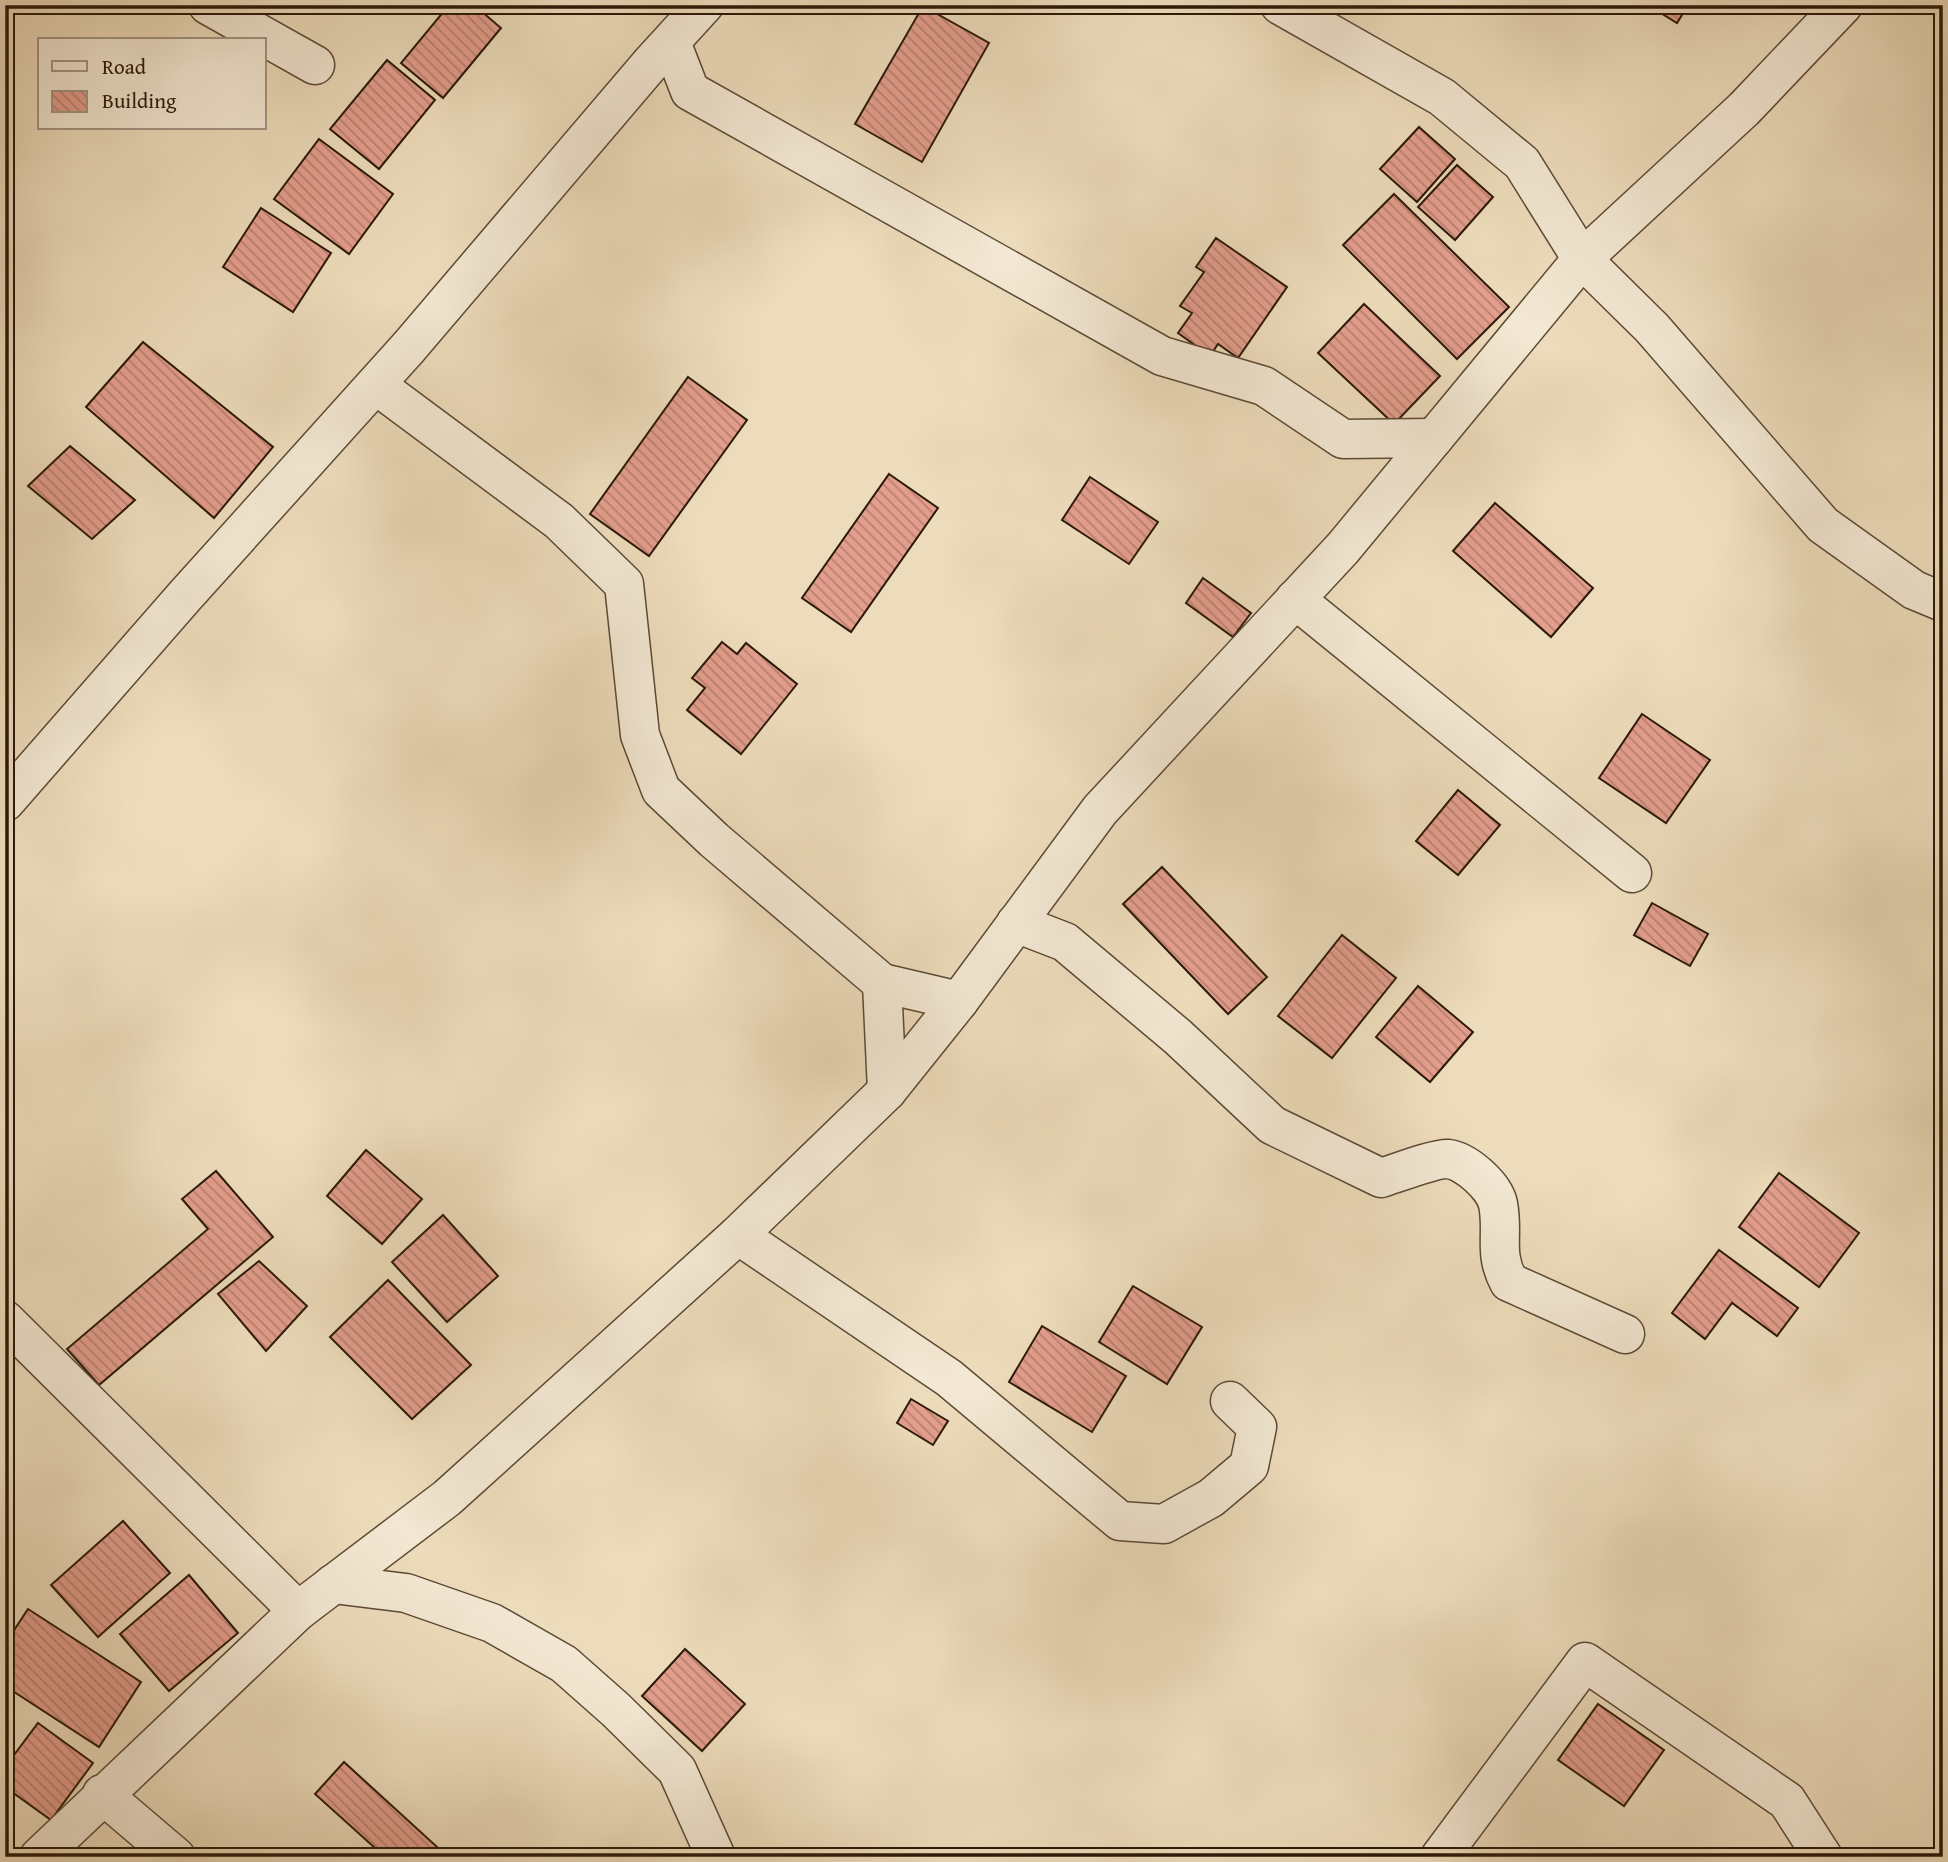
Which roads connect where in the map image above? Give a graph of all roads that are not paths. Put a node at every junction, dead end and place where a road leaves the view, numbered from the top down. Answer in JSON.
{"nodes":[{"id":1,"x":208,"y":5,"type":"edge"},
{"id":2,"x":704,"y":5,"type":"edge"},
{"id":3,"x":1280,"y":5,"type":"edge"},
{"id":4,"x":1843,"y":5,"type":"edge"},
{"id":5,"x":671,"y":42,"type":"junction"},
{"id":6,"x":315,"y":65,"type":"dead end"},
{"id":7,"x":1582,"y":259,"type":"junction"},
{"id":8,"x":376,"y":385,"type":"junction"},
{"id":9,"x":1434,"y":438,"type":"junction"},
{"id":10,"x":1937,"y":590,"type":"edge"},
{"id":11,"x":1295,"y":599,"type":"junction"},
{"id":12,"x":5,"y":802,"type":"edge"},
{"id":13,"x":1632,"y":873,"type":"dead end"},
{"id":14,"x":1016,"y":923,"type":"junction"},
{"id":15,"x":882,"y":983,"type":"junction"},
{"id":16,"x":958,"y":1001,"type":"junction"},
{"id":17,"x":887,"y":1091,"type":"junction"},
{"id":18,"x":738,"y":1235,"type":"junction"},
{"id":19,"x":5,"y":1321,"type":"edge"},
{"id":20,"x":1625,"y":1334,"type":"dead end"},
{"id":21,"x":1230,"y":1401,"type":"dead end"},
{"id":22,"x":333,"y":1584,"type":"junction"},
{"id":23,"x":298,"y":1611,"type":"junction"},
{"id":24,"x":103,"y":1794,"type":"junction"},
{"id":25,"x":39,"y":1857,"type":"edge"},
{"id":26,"x":176,"y":1857,"type":"edge"},
{"id":27,"x":716,"y":1857,"type":"edge"},
{"id":28,"x":1440,"y":1857,"type":"edge"},
{"id":29,"x":1823,"y":1857,"type":"edge"}],
"edges":[{"from":1,"to":6,"type":"street"},
{"from":2,"to":5,"type":"street"},
{"from":3,"to":7,"type":"street"},
{"from":4,"to":7,"type":"street"},
{"from":5,"to":8,"type":"street"},
{"from":5,"to":9,"type":"street"},
{"from":7,"to":9,"type":"street"},
{"from":7,"to":10,"type":"street"},
{"from":8,"to":12,"type":"street"},
{"from":8,"to":15,"type":"street"},
{"from":9,"to":11,"type":"street"},
{"from":11,"to":13,"type":"street"},
{"from":11,"to":14,"type":"street"},
{"from":14,"to":16,"type":"street"},
{"from":14,"to":20,"type":"street"},
{"from":15,"to":16,"type":"street"},
{"from":15,"to":17,"type":"street"},
{"from":16,"to":17,"type":"street"},
{"from":17,"to":18,"type":"street"},
{"from":18,"to":21,"type":"street"},
{"from":18,"to":22,"type":"street"},
{"from":19,"to":23,"type":"street"},
{"from":22,"to":23,"type":"street"},
{"from":22,"to":27,"type":"street"},
{"from":23,"to":24,"type":"street"},
{"from":24,"to":25,"type":"street"},
{"from":24,"to":26,"type":"street"},
{"from":28,"to":29,"type":"street"}]}
